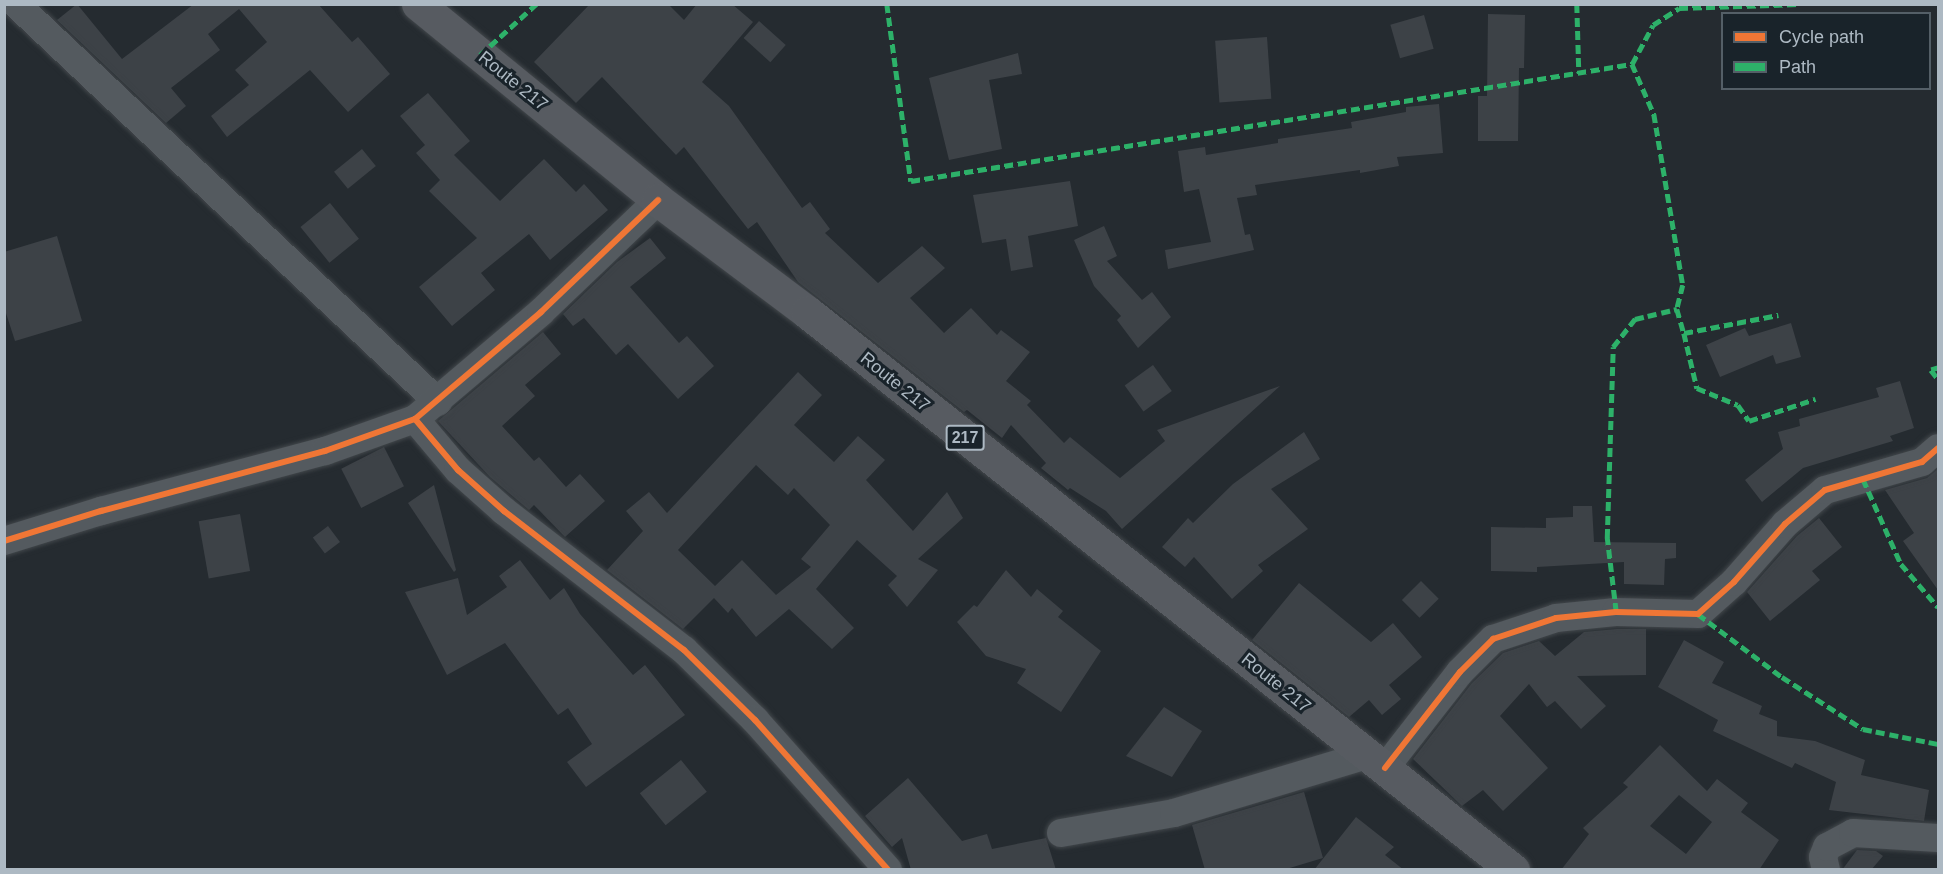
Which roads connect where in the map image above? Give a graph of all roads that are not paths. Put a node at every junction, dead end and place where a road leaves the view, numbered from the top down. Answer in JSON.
{"nodes":[{"id":1,"x":16,"y":4,"type":"edge"},
{"id":2,"x":418,"y":4,"type":"edge"},
{"id":3,"x":658,"y":200,"type":"junction"},
{"id":4,"x":438,"y":402,"type":"junction"},
{"id":5,"x":415,"y":419,"type":"junction"},
{"id":6,"x":1938,"y":448,"type":"edge"},
{"id":7,"x":4,"y":541,"type":"edge"},
{"id":8,"x":1376,"y":762,"type":"junction"},
{"id":9,"x":1061,"y":833,"type":"dead end"},
{"id":10,"x":1938,"y":838,"type":"edge"},
{"id":11,"x":1510,"y":869,"type":"edge"},
{"id":12,"x":888,"y":870,"type":"edge"},
{"id":13,"x":1826,"y":870,"type":"edge"}],
"edges":[{"from":1,"to":4,"type":"street"},
{"from":2,"to":3,"type":"main road","name":"Route 217","number":"217"},
{"from":3,"to":4,"type":"street"},
{"from":3,"to":8,"type":"main road","name":"Route 217","number":"217"},
{"from":4,"to":5,"type":"street"},
{"from":5,"to":7,"type":"street"},
{"from":5,"to":12,"type":"street"},
{"from":6,"to":8,"type":"street"},
{"from":8,"to":9,"type":"street"},
{"from":8,"to":11,"type":"main road","name":"Route 217","number":"217"},
{"from":10,"to":13,"type":"street"}]}
